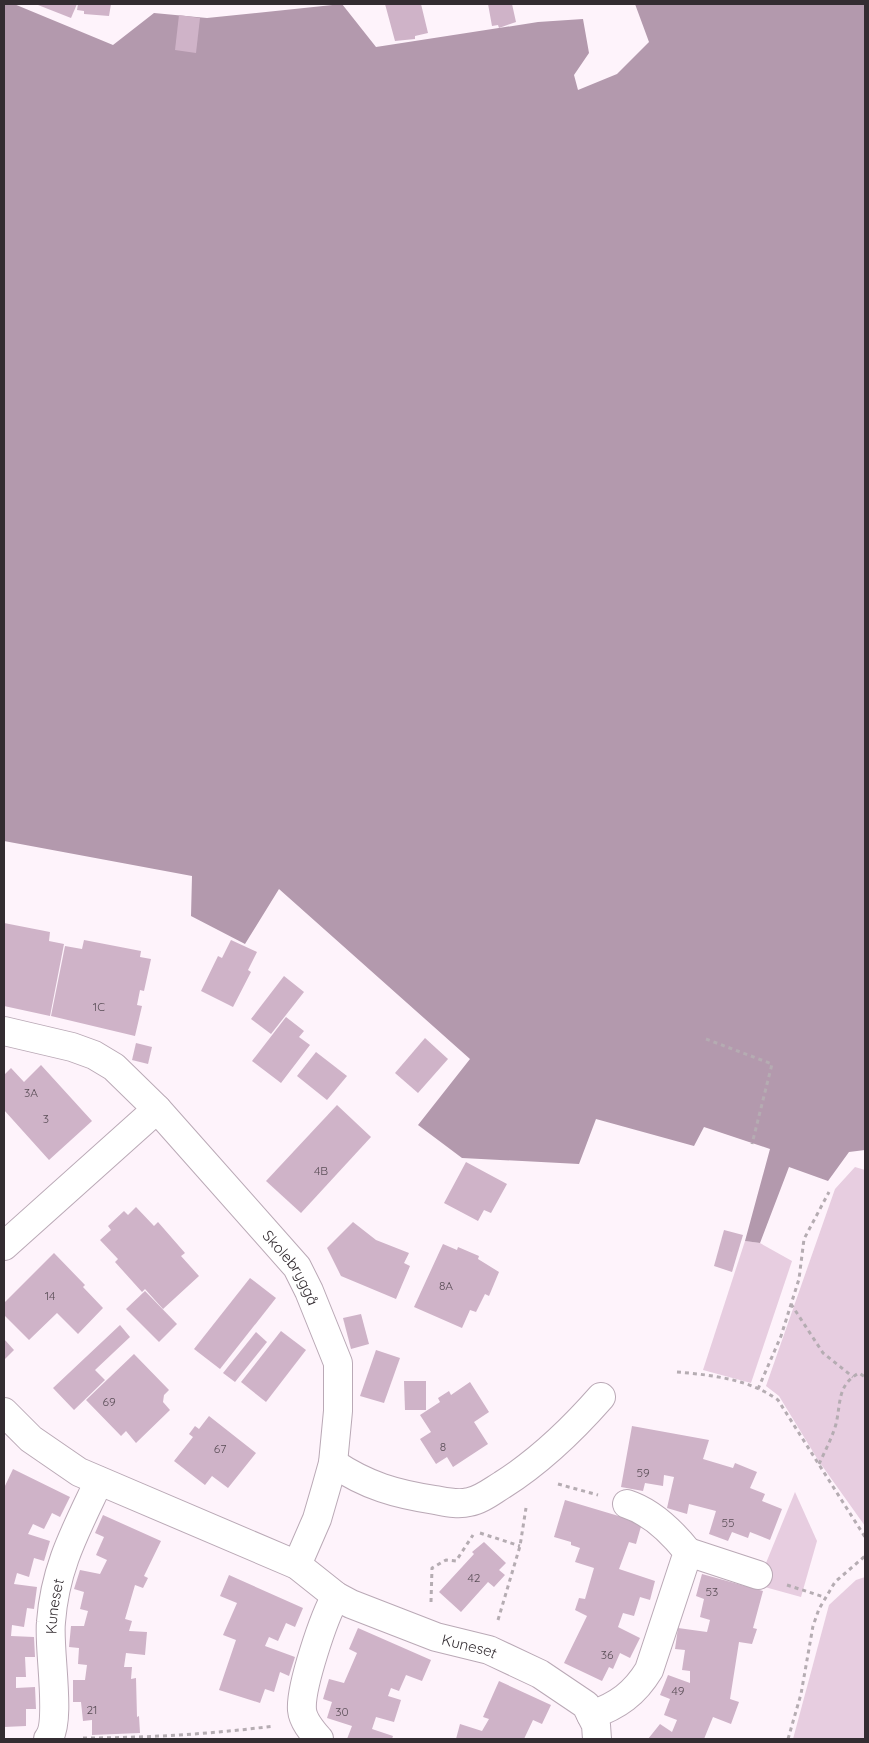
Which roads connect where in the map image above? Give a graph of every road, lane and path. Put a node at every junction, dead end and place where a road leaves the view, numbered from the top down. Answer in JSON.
{"nodes":[{"id":1,"x":4,"y":1031,"type":"edge"},
{"id":2,"x":706,"y":1038,"type":"dead end"},
{"id":3,"x":157,"y":1109,"type":"junction"},
{"id":4,"x":752,"y":1144,"type":"dead end"},
{"id":5,"x":829,"y":1192,"type":"dead end"},
{"id":6,"x":4,"y":1246,"type":"edge"},
{"id":7,"x":791,"y":1304,"type":"junction"},
{"id":8,"x":677,"y":1372,"type":"dead end"},
{"id":9,"x":865,"y":1376,"type":"edge"},
{"id":10,"x":852,"y":1377,"type":"junction"},
{"id":11,"x":758,"y":1389,"type":"junction"},
{"id":12,"x":601,"y":1397,"type":"dead end"},
{"id":13,"x":4,"y":1412,"type":"edge"},
{"id":14,"x":333,"y":1463,"type":"junction"},
{"id":15,"x":818,"y":1464,"type":"junction"},
{"id":16,"x":99,"y":1482,"type":"junction"},
{"id":17,"x":553,"y":1482,"type":"dead end"},
{"id":18,"x":527,"y":1502,"type":"dead end"},
{"id":19,"x":627,"y":1504,"type":"joint"},
{"id":20,"x":475,"y":1532,"type":"dead end"},
{"id":21,"x":865,"y":1537,"type":"edge"},
{"id":22,"x":688,"y":1552,"type":"junction"},
{"id":23,"x":865,"y":1556,"type":"edge"},
{"id":24,"x":297,"y":1565,"type":"junction"},
{"id":25,"x":432,"y":1568,"type":"dead end"},
{"id":26,"x":758,"y":1575,"type":"joint"},
{"id":27,"x":336,"y":1596,"type":"junction"},
{"id":28,"x":824,"y":1598,"type":"junction"},
{"id":29,"x":489,"y":1650,"type":"junction"},
{"id":30,"x":594,"y":1727,"type":"edge"},
{"id":31,"x":312,"y":1730,"type":"edge"},
{"id":32,"x":49,"y":1738,"type":"edge"},
{"id":33,"x":788,"y":1739,"type":"edge"}],
"edges":[{"from":1,"to":3,"type":"street","name":"Skolebryggå"},
{"from":2,"to":4,"type":"path"},
{"from":3,"to":6,"type":"street"},
{"from":3,"to":14,"type":"street","name":"Skolebryggå"},
{"from":5,"to":7,"type":"path"},
{"from":7,"to":10,"type":"path"},
{"from":7,"to":11,"type":"path"},
{"from":8,"to":11,"type":"path"},
{"from":9,"to":10,"type":"path"},
{"from":10,"to":15,"type":"path"},
{"from":11,"to":15,"type":"path"},
{"from":12,"to":14,"type":"street"},
{"from":13,"to":16,"type":"street","name":"Kuneset"},
{"from":14,"to":24,"type":"street","name":"Skolebryggå"},
{"from":15,"to":21,"type":"path"},
{"from":16,"to":24,"type":"street","name":"Kuneset"},
{"from":16,"to":32,"type":"street","name":"Kuneset"},
{"from":17,"to":19,"type":"path"},
{"from":18,"to":29,"type":"path"},
{"from":19,"to":22,"type":"street"},
{"from":20,"to":25,"type":"path"},
{"from":22,"to":26,"type":"street"},
{"from":22,"to":30,"type":"street","name":"Kuneset"},
{"from":23,"to":28,"type":"path"},
{"from":24,"to":27,"type":"street","name":"Kuneset"},
{"from":26,"to":28,"type":"path"},
{"from":27,"to":29,"type":"street","name":"Kuneset"},
{"from":27,"to":31,"type":"street"},
{"from":28,"to":33,"type":"path"},
{"from":29,"to":30,"type":"street","name":"Kuneset"},
{"from":31,"to":32,"type":"path"}]}
